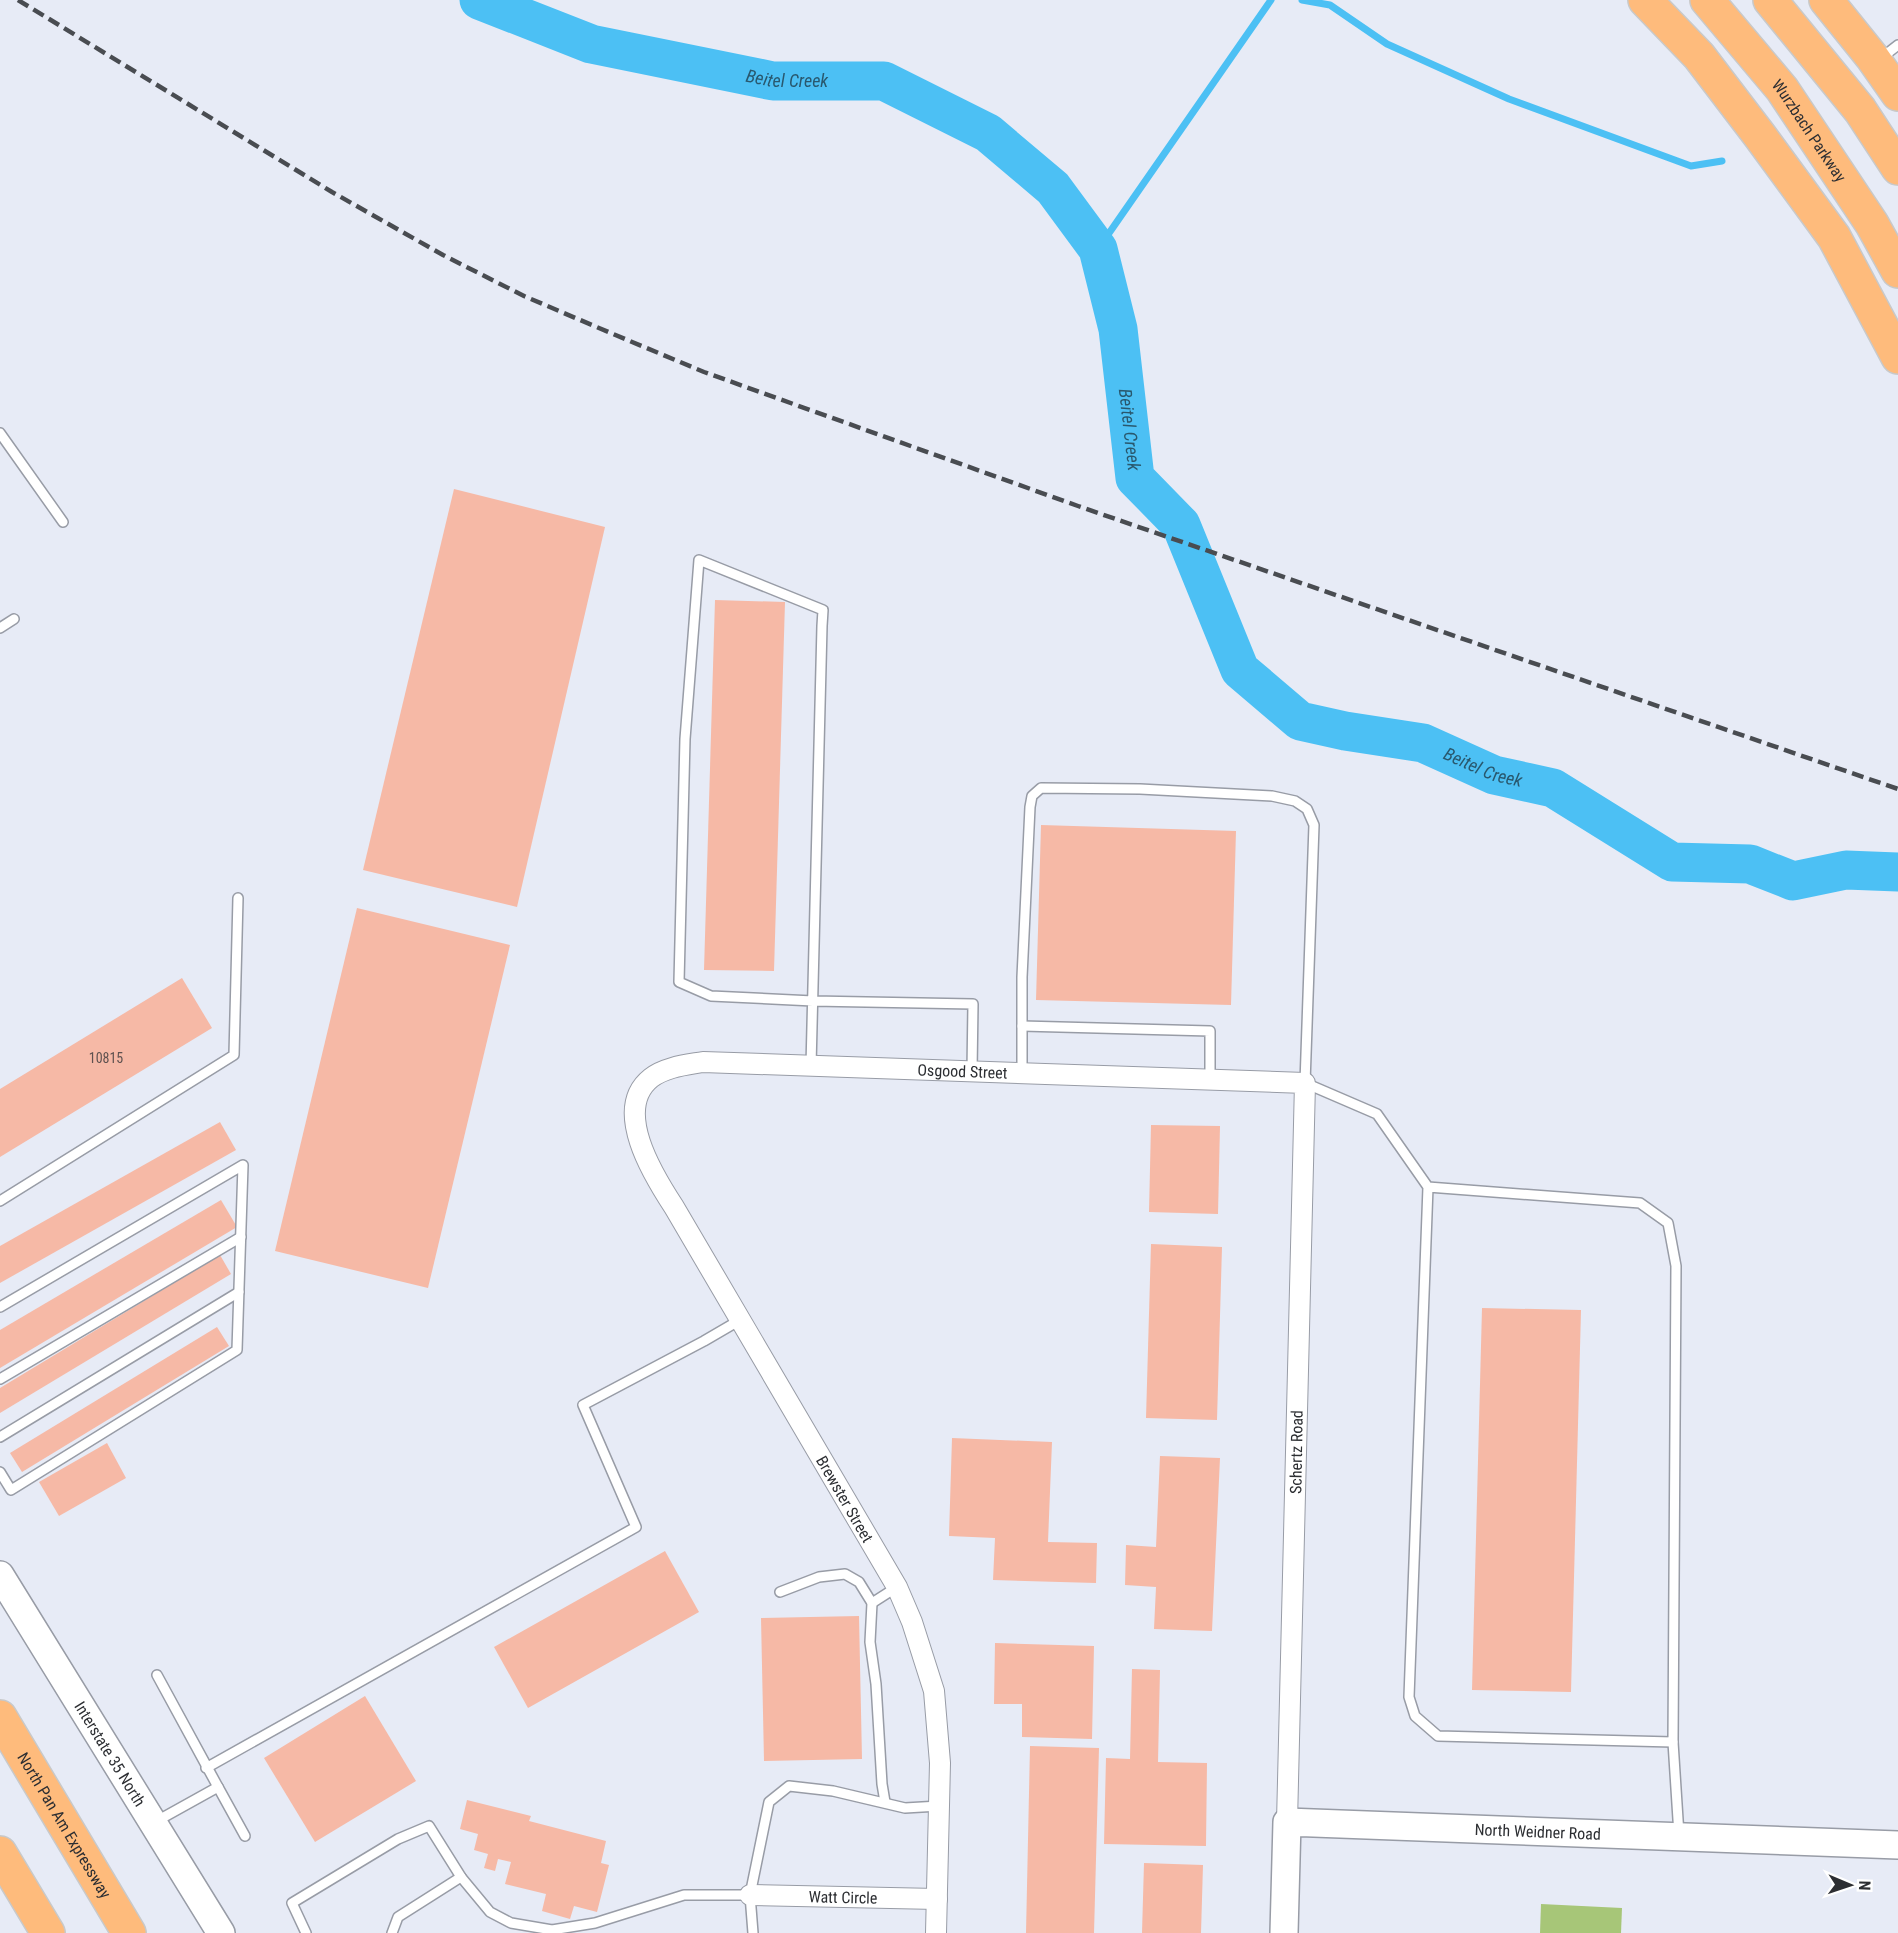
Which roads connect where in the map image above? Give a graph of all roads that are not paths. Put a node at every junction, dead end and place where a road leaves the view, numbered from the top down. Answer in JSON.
{"nodes":[{"id":1,"x":1645,"y":0,"type":"edge"},
{"id":2,"x":1707,"y":0,"type":"edge"},
{"id":3,"x":1770,"y":0,"type":"edge"},
{"id":4,"x":1826,"y":0,"type":"edge"},
{"id":5,"x":1887,"y":54,"type":"edge"},
{"id":6,"x":1898,"y":94,"type":"edge"},
{"id":7,"x":1898,"y":168,"type":"edge"},
{"id":8,"x":1898,"y":271,"type":"edge"},
{"id":9,"x":1898,"y":357,"type":"edge"},
{"id":10,"x":0,"y":433,"type":"edge"},
{"id":11,"x":63,"y":522,"type":"dead end"},
{"id":12,"x":14,"y":619,"type":"dead end"},
{"id":13,"x":0,"y":628,"type":"edge"},
{"id":14,"x":238,"y":898,"type":"dead end"},
{"id":15,"x":813,"y":1001,"type":"junction"},
{"id":16,"x":1022,"y":1026,"type":"junction"},
{"id":17,"x":811,"y":1066,"type":"junction"},
{"id":18,"x":972,"y":1071,"type":"junction"},
{"id":19,"x":1022,"y":1073,"type":"junction"},
{"id":20,"x":1210,"y":1079,"type":"junction"},
{"id":21,"x":1305,"y":1083,"type":"junction"},
{"id":22,"x":635,"y":1099,"type":"joint"},
{"id":23,"x":1428,"y":1187,"type":"junction"},
{"id":24,"x":0,"y":1201,"type":"edge"},
{"id":25,"x":241,"y":1237,"type":"junction"},
{"id":26,"x":239,"y":1293,"type":"junction"},
{"id":27,"x":0,"y":1306,"type":"edge"},
{"id":28,"x":740,"y":1320,"type":"junction"},
{"id":29,"x":0,"y":1379,"type":"edge"},
{"id":30,"x":0,"y":1437,"type":"edge"},
{"id":31,"x":0,"y":1472,"type":"edge"},
{"id":32,"x":0,"y":1575,"type":"edge"},
{"id":33,"x":897,"y":1587,"type":"junction"},
{"id":34,"x":780,"y":1592,"type":"dead end"},
{"id":35,"x":872,"y":1603,"type":"junction"},
{"id":36,"x":157,"y":1675,"type":"dead end"},
{"id":37,"x":0,"y":1717,"type":"edge"},
{"id":38,"x":1673,"y":1742,"type":"junction"},
{"id":39,"x":206,"y":1767,"type":"junction"},
{"id":40,"x":218,"y":1787,"type":"junction"},
{"id":41,"x":885,"y":1802,"type":"junction"},
{"id":42,"x":939,"y":1806,"type":"junction"},
{"id":43,"x":1287,"y":1822,"type":"junction"},
{"id":44,"x":154,"y":1823,"type":"junction"},
{"id":45,"x":245,"y":1836,"type":"dead end"},
{"id":46,"x":1680,"y":1837,"type":"junction"},
{"id":47,"x":1898,"y":1845,"type":"edge"},
{"id":48,"x":0,"y":1853,"type":"edge"},
{"id":49,"x":461,"y":1877,"type":"junction"},
{"id":50,"x":750,"y":1895,"type":"junction"},
{"id":51,"x":937,"y":1899,"type":"junction"},
{"id":52,"x":48,"y":1933,"type":"edge"},
{"id":53,"x":129,"y":1933,"type":"edge"},
{"id":54,"x":221,"y":1933,"type":"edge"},
{"id":55,"x":306,"y":1933,"type":"edge"},
{"id":56,"x":392,"y":1933,"type":"edge"},
{"id":57,"x":753,"y":1933,"type":"edge"},
{"id":58,"x":936,"y":1933,"type":"edge"},
{"id":59,"x":1284,"y":1933,"type":"edge"}],
"edges":[{"from":1,"to":9,"type":"highway"},
{"from":2,"to":8,"type":"highway","name":"Wurzbach Parkway"},
{"from":3,"to":7,"type":"highway"},
{"from":4,"to":5,"type":"highway"},
{"from":5,"to":6,"type":"highway"},
{"from":10,"to":11,"type":"lane"},
{"from":12,"to":13,"type":"lane"},
{"from":14,"to":24,"type":"lane"},
{"from":15,"to":15,"type":"lane"},
{"from":15,"to":17,"type":"lane"},
{"from":15,"to":18,"type":"lane"},
{"from":16,"to":19,"type":"lane"},
{"from":16,"to":20,"type":"lane"},
{"from":16,"to":21,"type":"lane"},
{"from":17,"to":18,"type":"street","name":"Osgood Street"},
{"from":17,"to":22,"type":"street","name":"Osgood Street"},
{"from":18,"to":19,"type":"street","name":"Osgood Street"},
{"from":19,"to":20,"type":"street","name":"Osgood Street"},
{"from":20,"to":21,"type":"street","name":"Osgood Street"},
{"from":21,"to":23,"type":"lane"},
{"from":21,"to":43,"type":"street","name":"Schertz Road"},
{"from":22,"to":28,"type":"street","name":"Brewster Street"},
{"from":23,"to":38,"type":"lane"},
{"from":23,"to":38,"type":"lane"},
{"from":25,"to":26,"type":"lane"},
{"from":25,"to":27,"type":"lane"},
{"from":25,"to":29,"type":"lane"},
{"from":26,"to":30,"type":"lane"},
{"from":26,"to":31,"type":"lane"},
{"from":28,"to":33,"type":"street","name":"Brewster Street"},
{"from":28,"to":39,"type":"lane"},
{"from":32,"to":44,"type":"street","name":"Interstate 35 North"},
{"from":33,"to":35,"type":"lane"},
{"from":33,"to":42,"type":"street","name":"Brewster Street"},
{"from":34,"to":35,"type":"lane"},
{"from":35,"to":41,"type":"lane"},
{"from":36,"to":39,"type":"lane"},
{"from":37,"to":53,"type":"highway","name":"North Pan Am Expressway"},
{"from":38,"to":46,"type":"lane"},
{"from":39,"to":40,"type":"lane"},
{"from":40,"to":44,"type":"lane"},
{"from":40,"to":45,"type":"lane"},
{"from":41,"to":42,"type":"lane"},
{"from":41,"to":50,"type":"lane"},
{"from":42,"to":51,"type":"street","name":"Brewster Street"},
{"from":43,"to":46,"type":"street","name":"North Weidner Road"},
{"from":43,"to":59,"type":"street"},
{"from":44,"to":54,"type":"street","name":"Interstate 35 North"},
{"from":46,"to":47,"type":"street","name":"North Weidner Road"},
{"from":48,"to":52,"type":"highway"},
{"from":49,"to":50,"type":"lane"},
{"from":49,"to":55,"type":"lane"},
{"from":49,"to":56,"type":"lane"},
{"from":50,"to":51,"type":"street","name":"Watt Circle"},
{"from":50,"to":57,"type":"lane"},
{"from":51,"to":58,"type":"street","name":"Brewster Street"}]}
